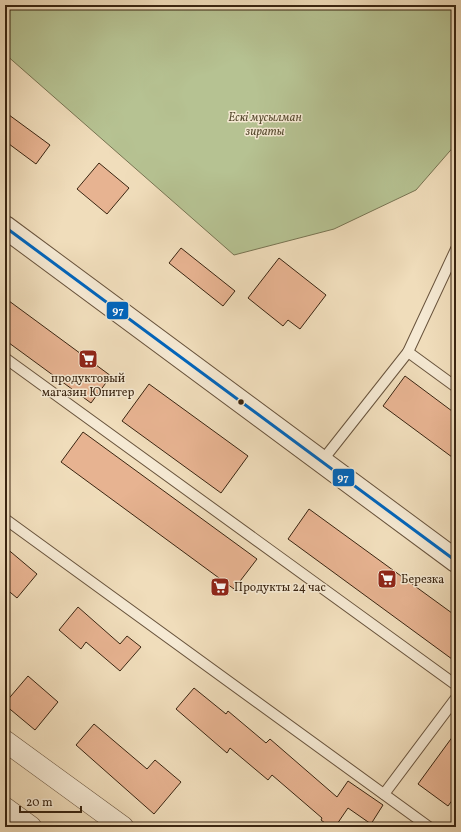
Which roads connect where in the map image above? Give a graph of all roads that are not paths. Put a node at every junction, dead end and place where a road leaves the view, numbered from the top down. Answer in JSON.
{"nodes":[{"id":1,"x":5,"y":227,"type":"edge"},
{"id":2,"x":456,"y":249,"type":"edge"},
{"id":3,"x":408,"y":352,"type":"junction"},
{"id":4,"x":5,"y":358,"type":"edge"},
{"id":5,"x":456,"y":387,"type":"edge"},
{"id":6,"x":322,"y":461,"type":"junction"},
{"id":7,"x":5,"y":519,"type":"edge"},
{"id":8,"x":456,"y":561,"type":"edge"},
{"id":9,"x":456,"y":685,"type":"edge"},
{"id":10,"x":456,"y":698,"type":"edge"},
{"id":11,"x":5,"y":741,"type":"edge"},
{"id":12,"x":384,"y":794,"type":"junction"},
{"id":13,"x":5,"y":808,"type":"edge"},
{"id":14,"x":31,"y":827,"type":"edge"},
{"id":15,"x":122,"y":827,"type":"edge"},
{"id":16,"x":429,"y":827,"type":"edge"}],
"edges":[{"from":1,"to":6,"type":"street"},
{"from":2,"to":3,"type":"lane"},
{"from":3,"to":5,"type":"lane"},
{"from":3,"to":6,"type":"lane"},
{"from":4,"to":9,"type":"lane"},
{"from":6,"to":8,"type":"street"},
{"from":7,"to":12,"type":"lane"},
{"from":10,"to":12,"type":"lane"},
{"from":11,"to":15,"type":"street"},
{"from":12,"to":16,"type":"lane"},
{"from":13,"to":14,"type":"street"}]}
